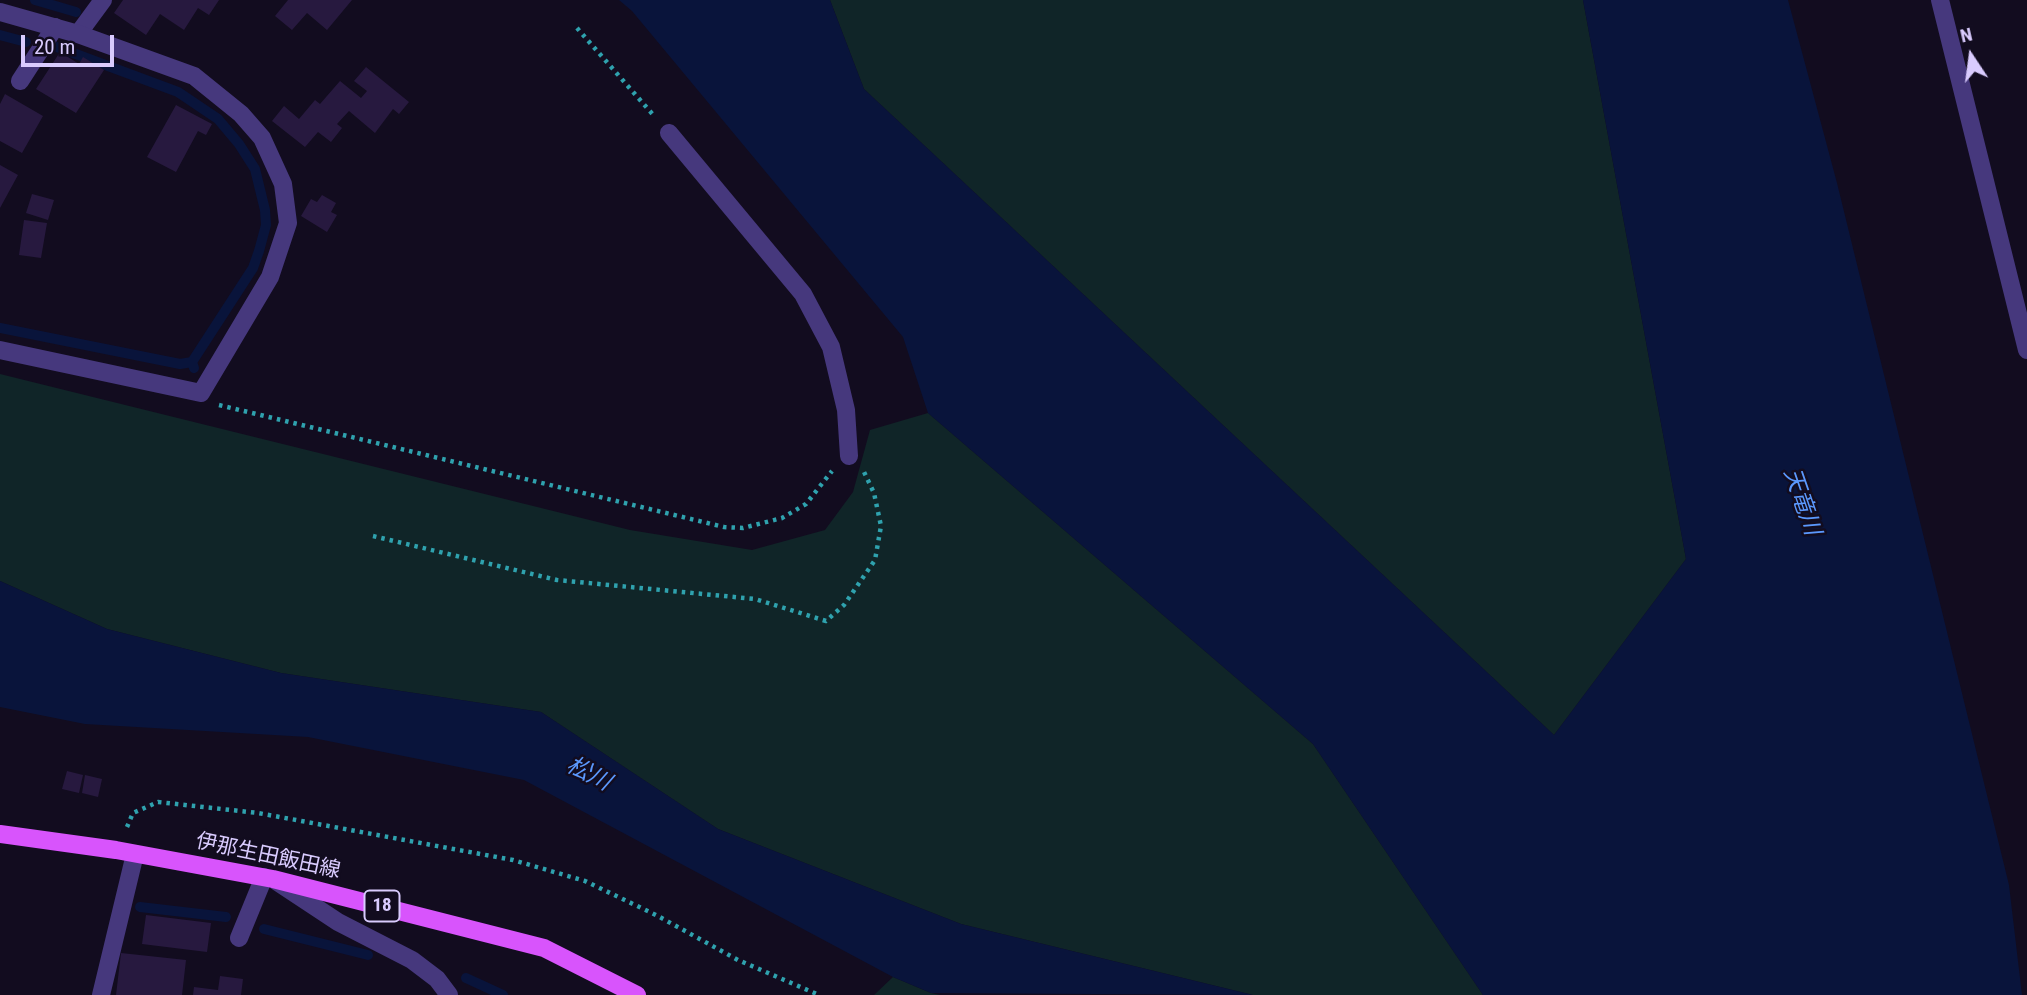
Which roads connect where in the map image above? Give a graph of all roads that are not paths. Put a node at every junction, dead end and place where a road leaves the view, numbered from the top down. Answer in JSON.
{"nodes":[{"id":1,"x":103,"y":0,"type":"edge"},
{"id":2,"x":1940,"y":0,"type":"edge"},
{"id":3,"x":0,"y":12,"type":"edge"},
{"id":4,"x":55,"y":27,"type":"junction"},
{"id":5,"x":78,"y":34,"type":"junction"},
{"id":6,"x":20,"y":81,"type":"dead end"},
{"id":7,"x":670,"y":133,"type":"road end"},
{"id":8,"x":2027,"y":349,"type":"edge"},
{"id":9,"x":0,"y":350,"type":"edge"},
{"id":10,"x":849,"y":456,"type":"road end"},
{"id":11,"x":0,"y":834,"type":"edge"},
{"id":12,"x":135,"y":854,"type":"junction"},
{"id":13,"x":268,"y":878,"type":"junction"},
{"id":14,"x":239,"y":938,"type":"dead end"},
{"id":15,"x":100,"y":995,"type":"edge"},
{"id":16,"x":449,"y":995,"type":"edge"},
{"id":17,"x":637,"y":995,"type":"edge"}],
"edges":[{"from":1,"to":5,"type":"street"},
{"from":2,"to":8,"type":"street"},
{"from":3,"to":4,"type":"street"},
{"from":4,"to":5,"type":"street"},
{"from":4,"to":6,"type":"street"},
{"from":5,"to":9,"type":"street"},
{"from":7,"to":10,"type":"street"},
{"from":11,"to":12,"type":"main road","name":"伊那生田飯田線","number":"18"},
{"from":12,"to":13,"type":"main road","name":"伊那生田飯田線","number":"18"},
{"from":12,"to":15,"type":"street"},
{"from":13,"to":14,"type":"street"},
{"from":13,"to":16,"type":"street"},
{"from":13,"to":17,"type":"main road","name":"伊那生田飯田線","number":"18"}]}
